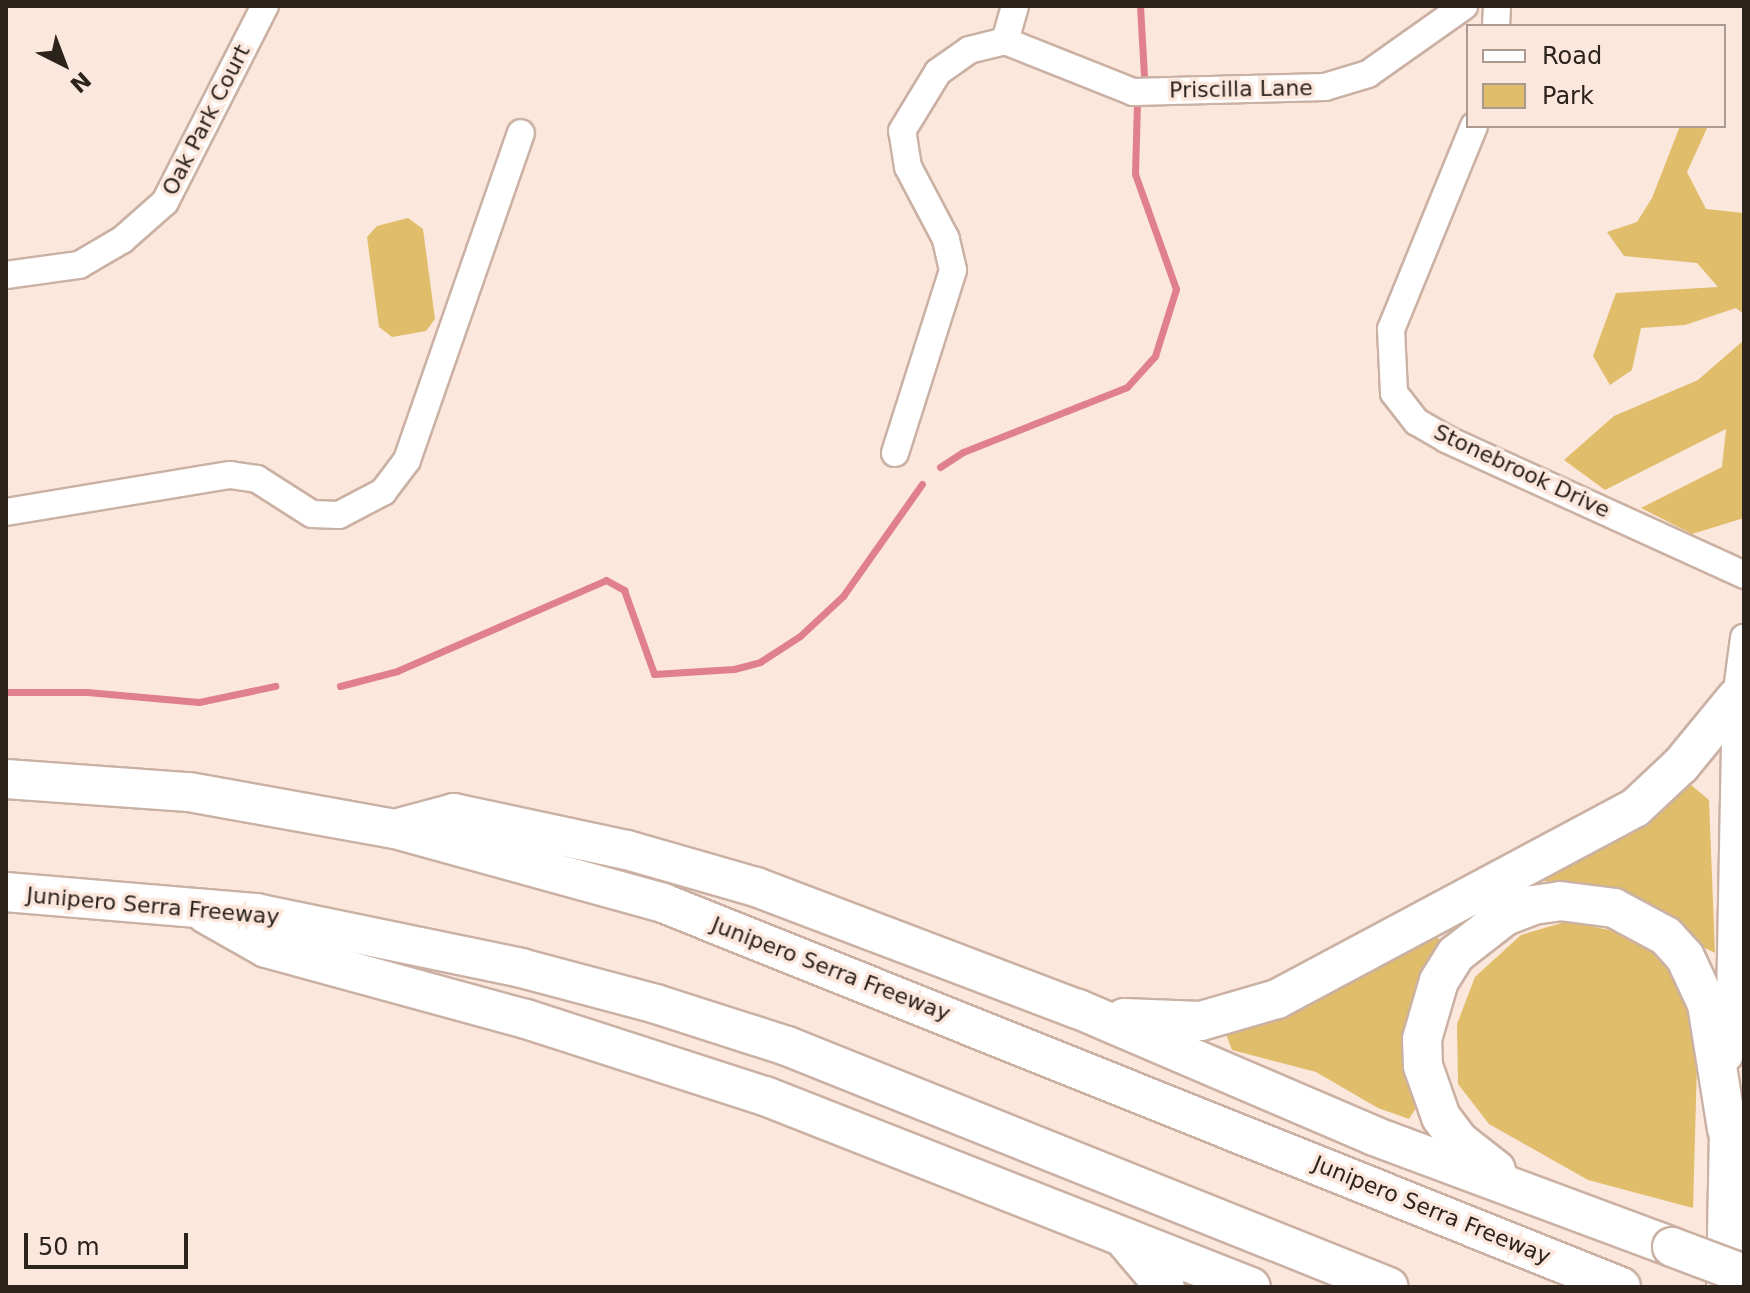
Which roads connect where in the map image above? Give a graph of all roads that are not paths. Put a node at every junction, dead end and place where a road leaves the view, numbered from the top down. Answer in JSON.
{"nodes":[{"id":1,"x":265,"y":6,"type":"edge"},
{"id":2,"x":1015,"y":6,"type":"edge"},
{"id":3,"x":1464,"y":6,"type":"edge"},
{"id":4,"x":1005,"y":41,"type":"junction"},
{"id":5,"x":1473,"y":128,"type":"edge"},
{"id":6,"x":521,"y":133,"type":"dead end"},
{"id":7,"x":6,"y":275,"type":"edge"},
{"id":8,"x":895,"y":453,"type":"dead end"},
{"id":9,"x":6,"y":512,"type":"edge"},
{"id":10,"x":1744,"y":575,"type":"edge"},
{"id":11,"x":1744,"y":638,"type":"edge"},
{"id":12,"x":1736,"y":698,"type":"junction"},
{"id":13,"x":6,"y":779,"type":"edge"},
{"id":14,"x":395,"y":829,"type":"junction"},
{"id":15,"x":6,"y":892,"type":"edge"},
{"id":16,"x":190,"y":905,"type":"junction"},
{"id":17,"x":1078,"y":1009,"type":"junction"},
{"id":18,"x":1727,"y":1129,"type":"junction"},
{"id":19,"x":1589,"y":1216,"type":"junction"},
{"id":20,"x":1123,"y":1235,"type":"junction"},
{"id":21,"x":1744,"y":1274,"type":"edge"},
{"id":22,"x":1165,"y":1287,"type":"edge"},
{"id":23,"x":1251,"y":1287,"type":"edge"},
{"id":24,"x":1389,"y":1287,"type":"edge"},
{"id":25,"x":1621,"y":1287,"type":"edge"},
{"id":26,"x":1724,"y":1287,"type":"edge"}],
"edges":[{"from":1,"to":7,"type":"street","name":"Oak Park Court"},
{"from":2,"to":4,"type":"street"},
{"from":3,"to":4,"type":"street","name":"Priscilla Lane"},
{"from":4,"to":8,"type":"street"},
{"from":5,"to":10,"type":"street","name":"Stonebrook Drive"},
{"from":6,"to":9,"type":"street"},
{"from":11,"to":12,"type":"street"},
{"from":12,"to":17,"type":"highway"},
{"from":12,"to":18,"type":"street"},
{"from":13,"to":14,"type":"highway","name":"Junipero Serra Freeway"},
{"from":14,"to":17,"type":"highway"},
{"from":14,"to":25,"type":"highway","name":"Junipero Serra Freeway"},
{"from":15,"to":16,"type":"highway","name":"Junipero Serra Freeway"},
{"from":16,"to":20,"type":"highway"},
{"from":16,"to":24,"type":"highway","name":"Junipero Serra Freeway"},
{"from":17,"to":19,"type":"highway"},
{"from":18,"to":19,"type":"highway"},
{"from":18,"to":26,"type":"main road"},
{"from":19,"to":21,"type":"highway","bridge":true},
{"from":20,"to":22,"type":"highway"},
{"from":20,"to":23,"type":"highway"}]}
